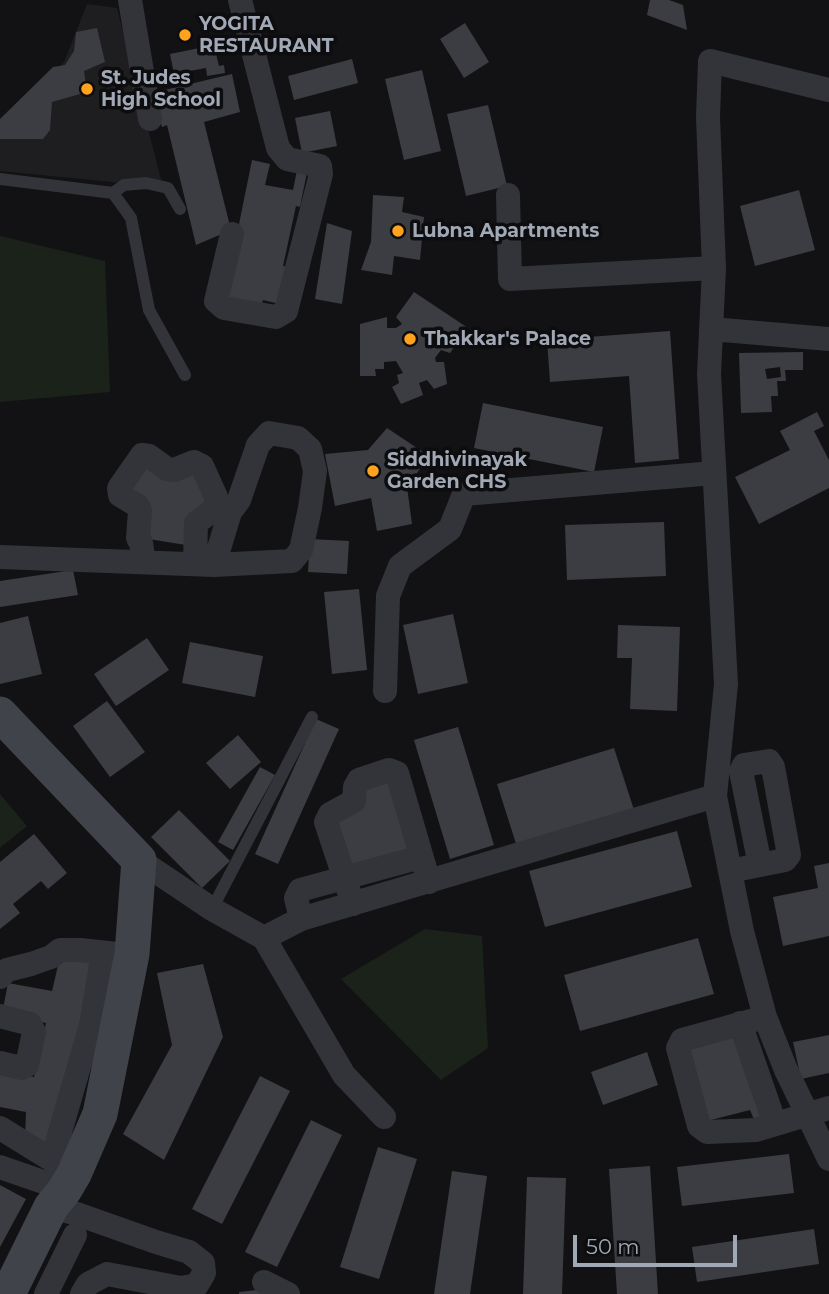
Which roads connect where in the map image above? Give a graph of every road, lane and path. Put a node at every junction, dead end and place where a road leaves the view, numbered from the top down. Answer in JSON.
{"nodes":[{"id":1,"x":130,"y":0,"type":"edge"},
{"id":2,"x":240,"y":0,"type":"edge"},
{"id":3,"x":829,"y":90,"type":"edge"},
{"id":4,"x":150,"y":119,"type":"dead end"},
{"id":5,"x":321,"y":174,"type":"junction"},
{"id":6,"x":0,"y":179,"type":"edge"},
{"id":7,"x":113,"y":193,"type":"junction"},
{"id":8,"x":508,"y":195,"type":"dead end"},
{"id":9,"x":180,"y":209,"type":"dead end"},
{"id":10,"x":232,"y":234,"type":"dead end"},
{"id":11,"x":714,"y":268,"type":"junction"},
{"id":12,"x":309,"y":286,"type":"dead end"},
{"id":13,"x":711,"y":329,"type":"junction"},
{"id":14,"x":829,"y":339,"type":"edge"},
{"id":15,"x":186,"y":374,"type":"dead end"},
{"id":16,"x":714,"y":473,"type":"junction"},
{"id":17,"x":0,"y":557,"type":"edge"},
{"id":18,"x":144,"y":562,"type":"junction"},
{"id":19,"x":204,"y":564,"type":"junction"},
{"id":20,"x":385,"y":691,"type":"dead end"},
{"id":21,"x":0,"y":714,"type":"edge"},
{"id":22,"x":312,"y":717,"type":"dead end"},
{"id":23,"x":715,"y":796,"type":"junction"},
{"id":24,"x":421,"y":857,"type":"junction"},
{"id":25,"x":139,"y":860,"type":"junction"},
{"id":26,"x":760,"y":865,"type":"dead end"},
{"id":27,"x":730,"y":871,"type":"junction"},
{"id":28,"x":344,"y":878,"type":"junction"},
{"id":29,"x":429,"y":882,"type":"junction"},
{"id":30,"x":353,"y":904,"type":"junction"},
{"id":31,"x":212,"y":909,"type":"junction"},
{"id":32,"x":301,"y":919,"type":"junction"},
{"id":33,"x":264,"y":938,"type":"junction"},
{"id":34,"x":118,"y":953,"type":"junction"},
{"id":35,"x":0,"y":977,"type":"edge"},
{"id":36,"x":0,"y":1016,"type":"edge"},
{"id":37,"x":765,"y":1017,"type":"junction"},
{"id":38,"x":740,"y":1023,"type":"junction"},
{"id":39,"x":0,"y":1063,"type":"edge"},
{"id":40,"x":818,"y":1111,"type":"edge"},
{"id":41,"x":384,"y":1117,"type":"dead end"},
{"id":42,"x":775,"y":1124,"type":"junction"},
{"id":43,"x":0,"y":1128,"type":"edge"},
{"id":44,"x":829,"y":1159,"type":"edge"},
{"id":45,"x":0,"y":1167,"type":"edge"},
{"id":46,"x":63,"y":1204,"type":"junction"},
{"id":47,"x":264,"y":1282,"type":"dead end"},
{"id":48,"x":8,"y":1294,"type":"edge"},
{"id":49,"x":46,"y":1294,"type":"edge"},
{"id":50,"x":82,"y":1294,"type":"edge"},
{"id":51,"x":288,"y":1294,"type":"edge"}],
"edges":[{"from":1,"to":4,"type":"street"},
{"from":2,"to":5,"type":"street"},
{"from":3,"to":11,"type":"street"},
{"from":5,"to":10,"type":"street"},
{"from":5,"to":12,"type":"street"},
{"from":6,"to":7,"type":"lane"},
{"from":7,"to":9,"type":"lane"},
{"from":7,"to":15,"type":"lane"},
{"from":8,"to":11,"type":"street"},
{"from":11,"to":13,"type":"street"},
{"from":13,"to":14,"type":"street"},
{"from":13,"to":16,"type":"street"},
{"from":16,"to":20,"type":"street"},
{"from":16,"to":23,"type":"street"},
{"from":17,"to":18,"type":"street"},
{"from":18,"to":19,"type":"street"},
{"from":18,"to":19,"type":"street"},
{"from":19,"to":19,"type":"street"},
{"from":21,"to":25,"type":"street"},
{"from":22,"to":31,"type":"lane"},
{"from":23,"to":27,"type":"street"},
{"from":23,"to":29,"type":"street"},
{"from":24,"to":28,"type":"street"},
{"from":24,"to":28,"type":"street"},
{"from":24,"to":29,"type":"street"},
{"from":25,"to":31,"type":"street"},
{"from":25,"to":34,"type":"street"},
{"from":26,"to":27,"type":"street"},
{"from":27,"to":37,"type":"street"},
{"from":28,"to":30,"type":"street"},
{"from":28,"to":30,"type":"street"},
{"from":28,"to":32,"type":"street"},
{"from":29,"to":30,"type":"street"},
{"from":30,"to":32,"type":"street"},
{"from":31,"to":33,"type":"street"},
{"from":32,"to":33,"type":"street"},
{"from":33,"to":41,"type":"street"},
{"from":34,"to":35,"type":"street"},
{"from":34,"to":46,"type":"street"},
{"from":36,"to":39,"type":"street"},
{"from":37,"to":38,"type":"street"},
{"from":37,"to":40,"type":"street"},
{"from":38,"to":42,"type":"street"},
{"from":38,"to":42,"type":"street"},
{"from":40,"to":42,"type":"street"},
{"from":40,"to":44,"type":"street"},
{"from":43,"to":46,"type":"street"},
{"from":45,"to":46,"type":"street"},
{"from":46,"to":48,"type":"street"},
{"from":46,"to":49,"type":"street"},
{"from":46,"to":50,"type":"street"},
{"from":47,"to":51,"type":"street"}]}
